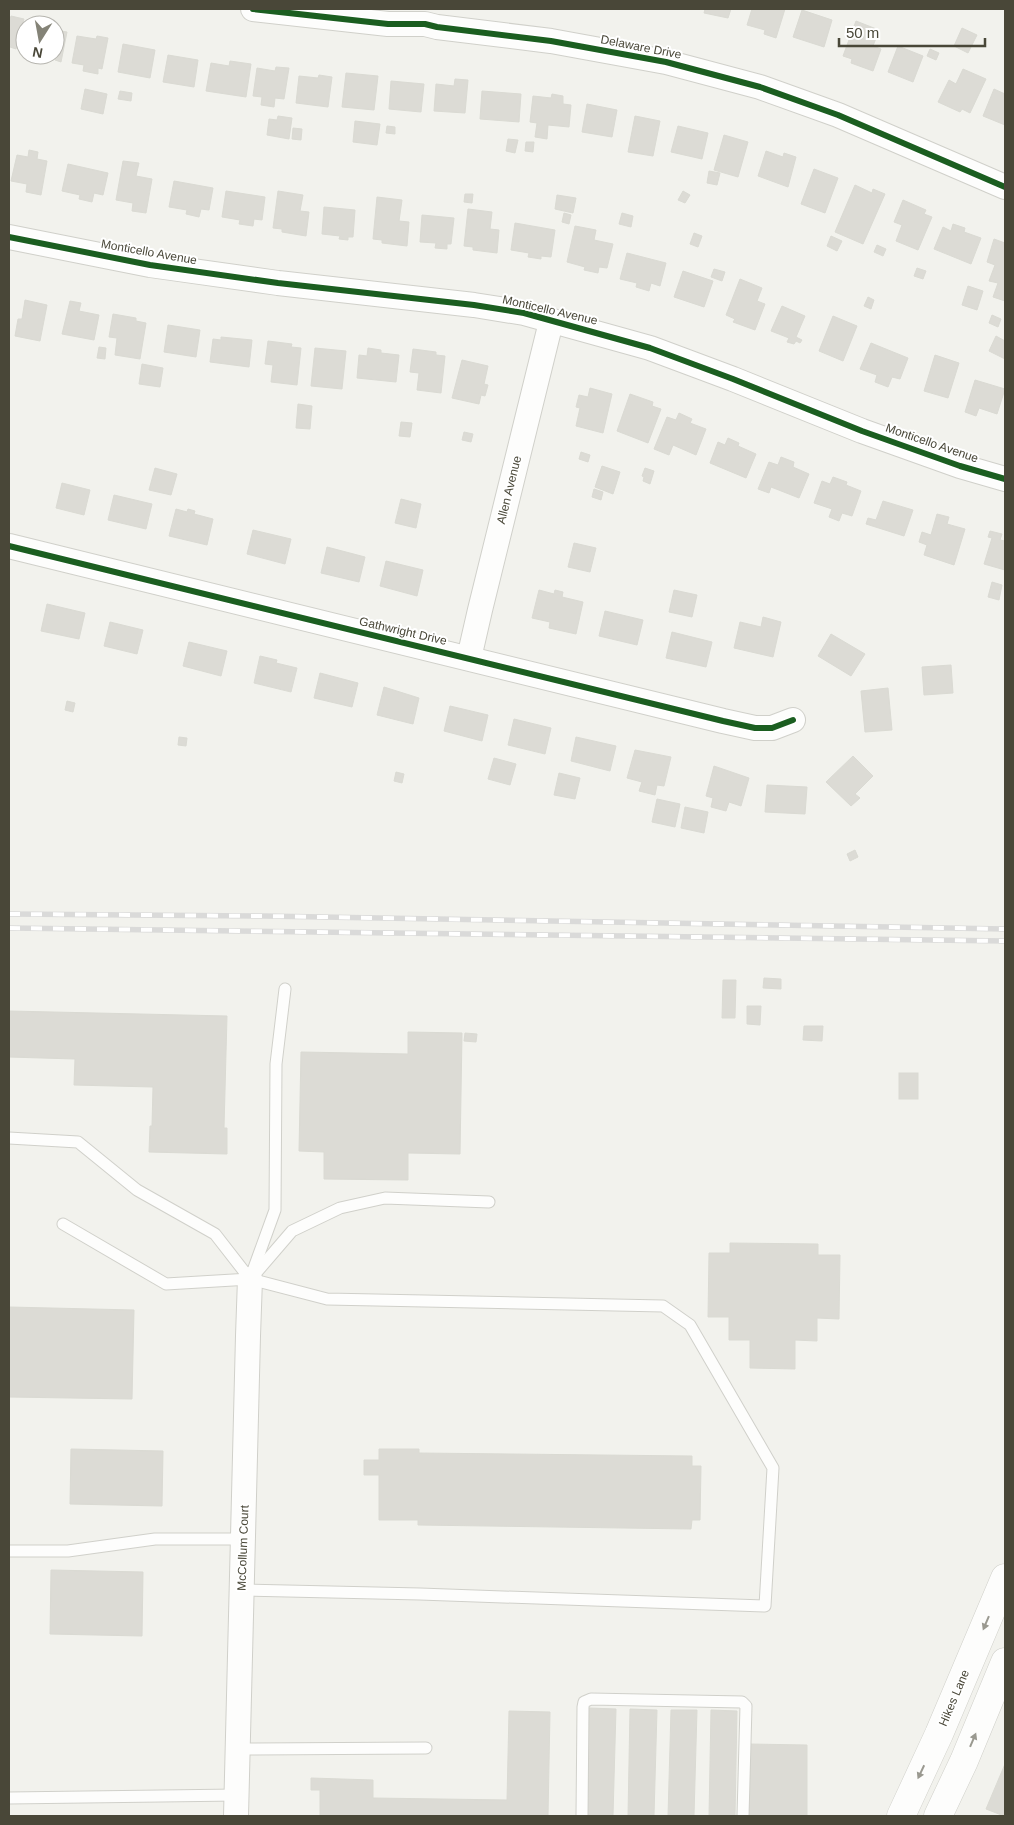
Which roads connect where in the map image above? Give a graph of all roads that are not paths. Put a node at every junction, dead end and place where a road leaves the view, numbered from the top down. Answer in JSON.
{"nodes":[{"id":1,"x":254,"y":9,"type":"edge"},
{"id":2,"x":418,"y":16,"type":"edge"},
{"id":3,"x":1005,"y":187,"type":"edge"},
{"id":4,"x":9,"y":237,"type":"edge"},
{"id":5,"x":551,"y":322,"type":"junction"},
{"id":6,"x":1005,"y":479,"type":"edge"},
{"id":7,"x":9,"y":546,"type":"edge"},
{"id":8,"x":470,"y":658,"type":"junction"},
{"id":9,"x":793,"y":720,"type":"dead end"},
{"id":10,"x":285,"y":989,"type":"dead end"},
{"id":11,"x":9,"y":1138,"type":"edge"},
{"id":12,"x":489,"y":1202,"type":"dead end"},
{"id":13,"x":63,"y":1224,"type":"dead end"},
{"id":14,"x":250,"y":1279,"type":"junction"},
{"id":15,"x":244,"y":1538,"type":"junction"},
{"id":16,"x":9,"y":1552,"type":"edge"},
{"id":17,"x":1005,"y":1578,"type":"edge"},
{"id":18,"x":242,"y":1590,"type":"junction"},
{"id":19,"x":1005,"y":1662,"type":"edge"},
{"id":20,"x":426,"y":1748,"type":"dead end"},
{"id":21,"x":238,"y":1749,"type":"junction"},
{"id":22,"x":9,"y":1798,"type":"edge"},
{"id":23,"x":237,"y":1806,"type":"edge"},
{"id":24,"x":582,"y":1816,"type":"edge"},
{"id":25,"x":743,"y":1816,"type":"edge"},
{"id":26,"x":901,"y":1816,"type":"edge"},
{"id":27,"x":938,"y":1816,"type":"edge"}],
"edges":[{"from":1,"to":2,"type":"street","name":"Delaware Drive"},
{"from":2,"to":3,"type":"street","name":"Delaware Drive"},
{"from":4,"to":5,"type":"street","name":"Monticello Avenue"},
{"from":5,"to":6,"type":"street","name":"Monticello Avenue"},
{"from":5,"to":8,"type":"street","name":"Allen Avenue"},
{"from":7,"to":8,"type":"street","name":"Gathwright Drive"},
{"from":8,"to":9,"type":"street","name":"Gathwright Drive"},
{"from":10,"to":14,"type":"lane"},
{"from":11,"to":14,"type":"lane"},
{"from":12,"to":14,"type":"lane"},
{"from":13,"to":14,"type":"lane"},
{"from":14,"to":15,"type":"street","name":"McCollum Court"},
{"from":14,"to":18,"type":"lane"},
{"from":15,"to":16,"type":"lane"},
{"from":15,"to":18,"type":"street","name":"McCollum Court"},
{"from":17,"to":26,"type":"street","name":"Hikes Lane","one_way":true},
{"from":18,"to":21,"type":"street","name":"McCollum Court"},
{"from":27,"to":19,"type":"street","one_way":true},
{"from":20,"to":21,"type":"lane"},
{"from":21,"to":23,"type":"street","name":"McCollum Court"},
{"from":22,"to":23,"type":"lane"},
{"from":24,"to":25,"type":"lane"}]}
